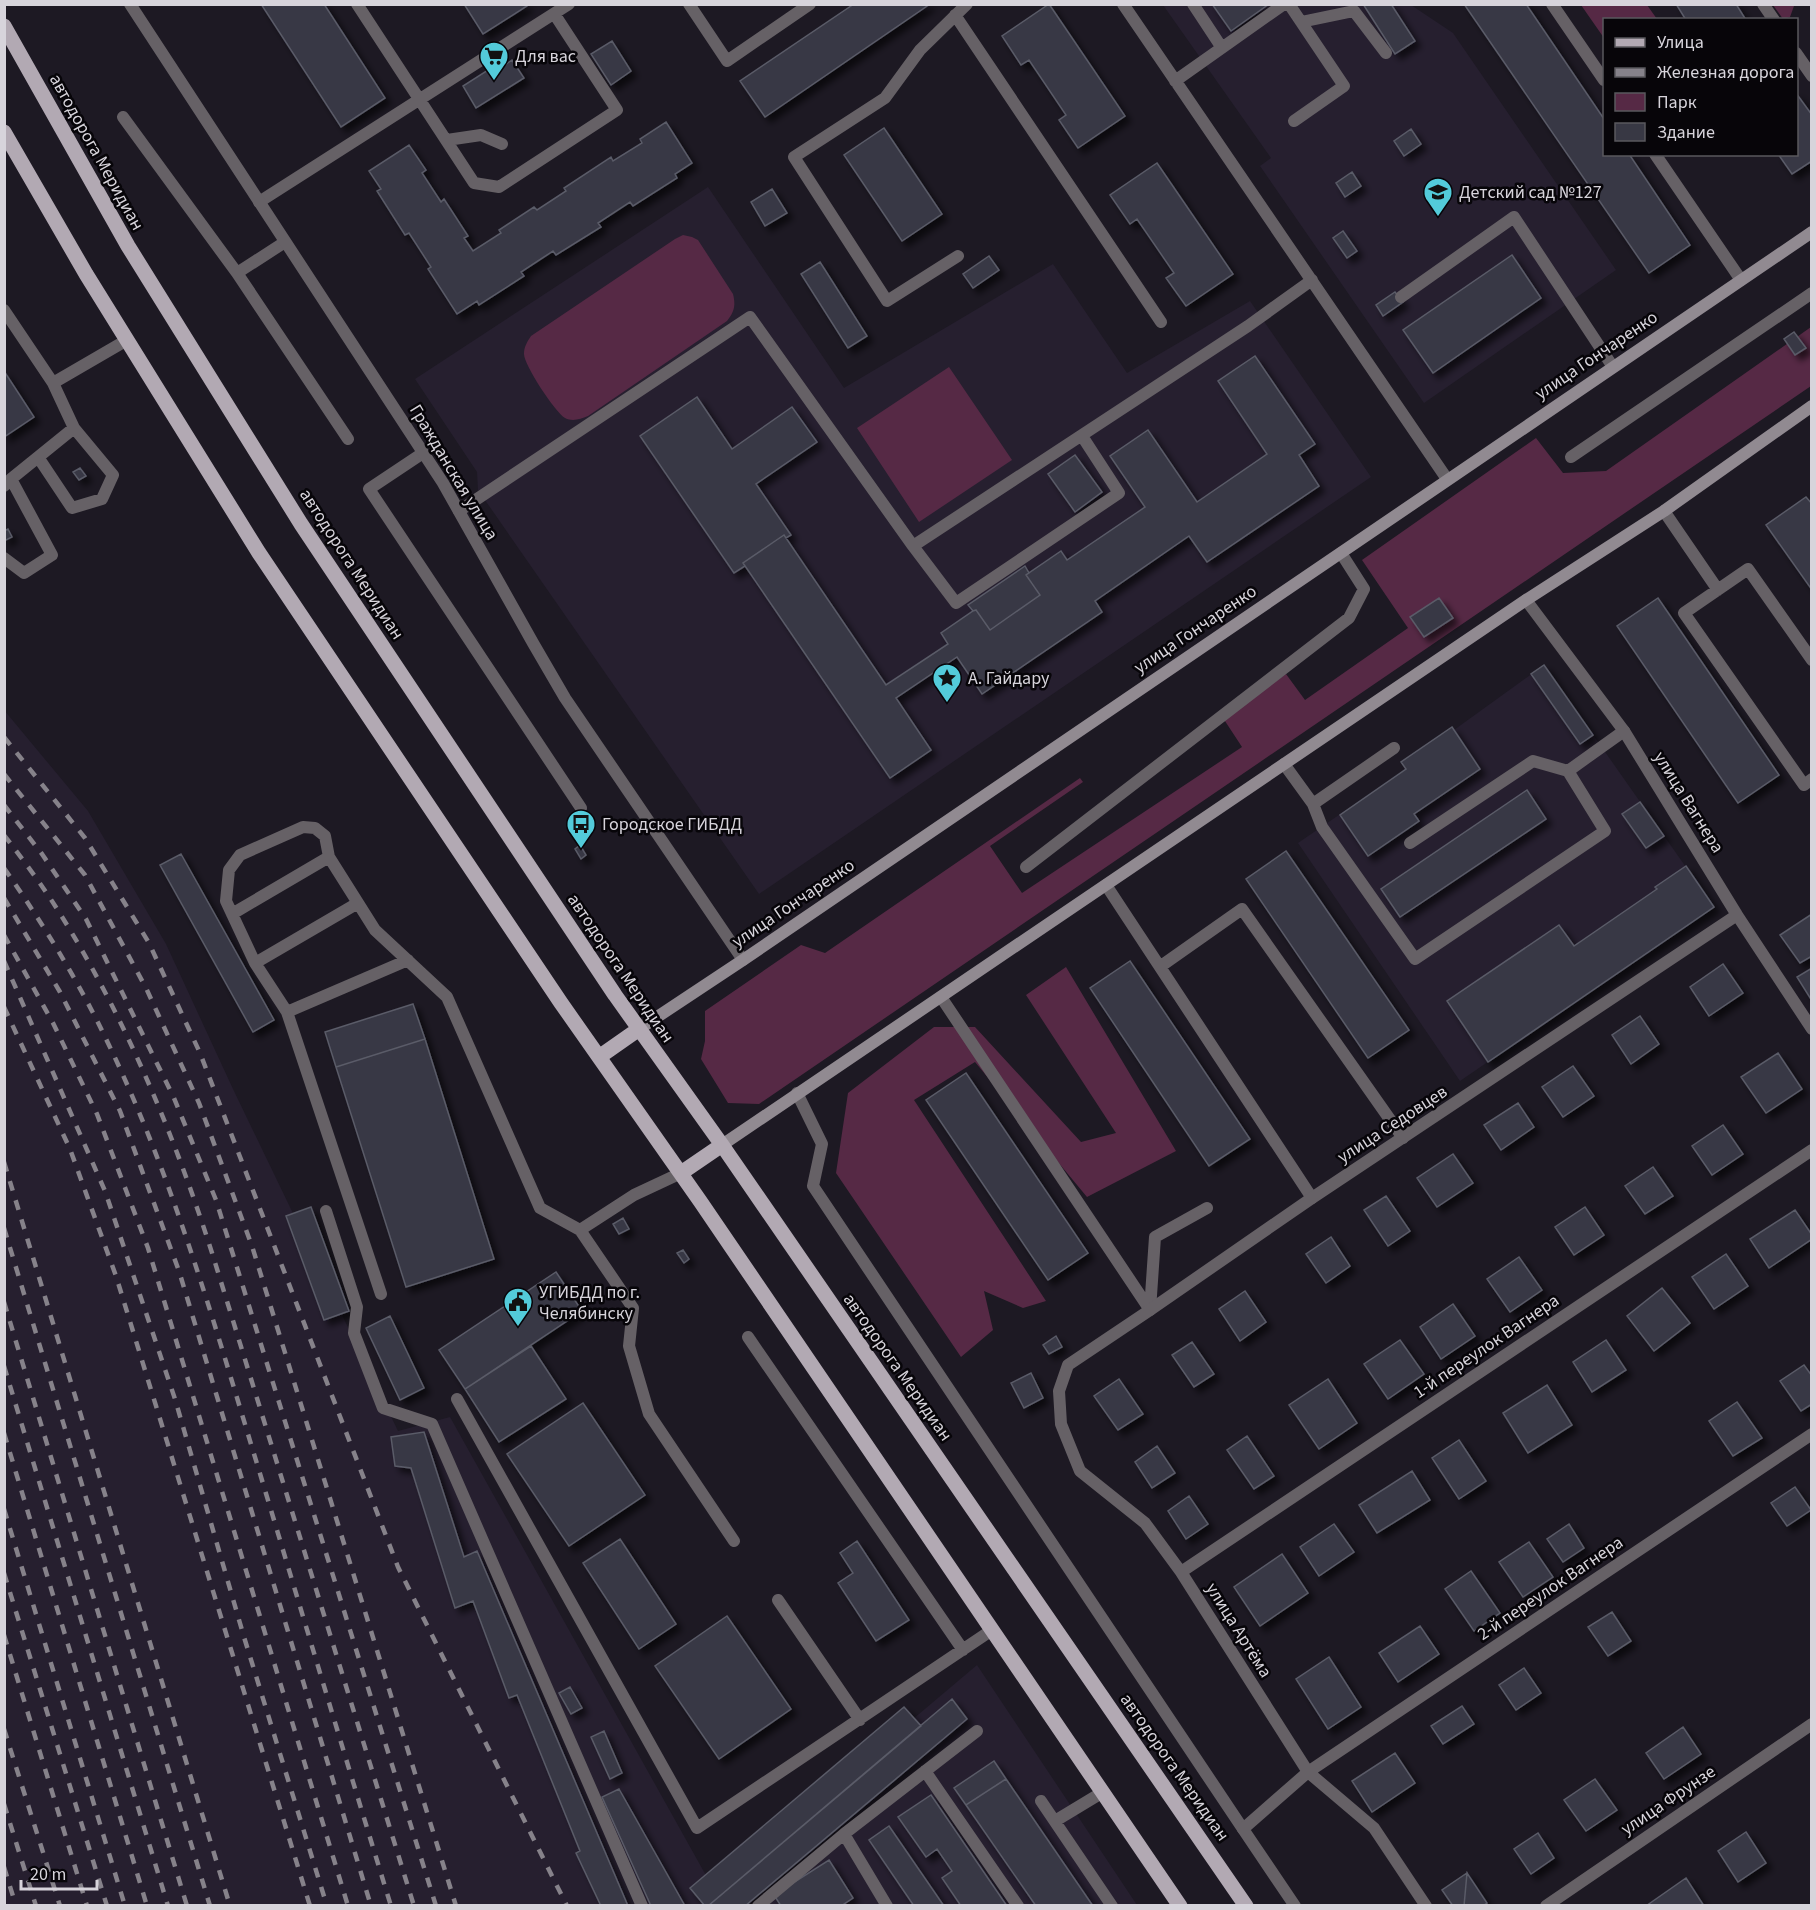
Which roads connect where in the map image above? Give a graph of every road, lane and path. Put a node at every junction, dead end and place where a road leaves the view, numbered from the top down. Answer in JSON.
{"nodes":[{"id":1,"x":130,"y":4,"type":"edge"},
{"id":2,"x":357,"y":4,"type":"edge"},
{"id":3,"x":689,"y":4,"type":"edge"},
{"id":4,"x":810,"y":4,"type":"edge"},
{"id":5,"x":967,"y":4,"type":"edge"},
{"id":6,"x":1123,"y":4,"type":"edge"},
{"id":7,"x":1193,"y":4,"type":"edge"},
{"id":8,"x":1284,"y":4,"type":"edge"},
{"id":9,"x":1289,"y":4,"type":"edge"},
{"id":10,"x":1552,"y":4,"type":"edge"},
{"id":11,"x":1763,"y":4,"type":"edge"},
{"id":12,"x":560,"y":8,"type":"edge"},
{"id":13,"x":955,"y":15,"type":"junction"},
{"id":14,"x":1772,"y":18,"type":"edge"},
{"id":15,"x":1301,"y":22,"type":"junction"},
{"id":16,"x":4,"y":26,"type":"edge"},
{"id":17,"x":1222,"y":48,"type":"junction"},
{"id":18,"x":1386,"y":53,"type":"dead end"},
{"id":19,"x":1798,"y":55,"type":"edge"},
{"id":20,"x":1812,"y":76,"type":"edge"},
{"id":21,"x":1603,"y":77,"type":"edge"},
{"id":22,"x":1176,"y":81,"type":"junction"},
{"id":23,"x":420,"y":99,"type":"junction"},
{"id":24,"x":123,"y":117,"type":"dead end"},
{"id":25,"x":1294,"y":121,"type":"dead end"},
{"id":26,"x":4,"y":132,"type":"edge"},
{"id":27,"x":447,"y":140,"type":"junction"},
{"id":28,"x":502,"y":144,"type":"dead end"},
{"id":29,"x":1656,"y":156,"type":"edge"},
{"id":30,"x":259,"y":202,"type":"junction"},
{"id":31,"x":1812,"y":232,"type":"edge"},
{"id":32,"x":285,"y":242,"type":"junction"},
{"id":33,"x":958,"y":256,"type":"dead end"},
{"id":34,"x":237,"y":273,"type":"junction"},
{"id":35,"x":1312,"y":280,"type":"junction"},
{"id":36,"x":1741,"y":280,"type":"junction"},
{"id":37,"x":1812,"y":293,"type":"edge"},
{"id":38,"x":1401,"y":297,"type":"dead end"},
{"id":39,"x":4,"y":310,"type":"edge"},
{"id":40,"x":1161,"y":322,"type":"dead end"},
{"id":41,"x":127,"y":340,"type":"junction"},
{"id":42,"x":1613,"y":367,"type":"junction"},
{"id":43,"x":53,"y":383,"type":"junction"},
{"id":44,"x":1812,"y":406,"type":"edge"},
{"id":45,"x":74,"y":428,"type":"junction"},
{"id":46,"x":1082,"y":436,"type":"junction"},
{"id":47,"x":348,"y":439,"type":"dead end"},
{"id":48,"x":423,"y":453,"type":"junction"},
{"id":49,"x":38,"y":457,"type":"junction"},
{"id":50,"x":1571,"y":457,"type":"dead end"},
{"id":51,"x":1448,"y":479,"type":"junction"},
{"id":52,"x":8,"y":483,"type":"edge"},
{"id":53,"x":459,"y":511,"type":"junction"},
{"id":54,"x":1664,"y":511,"type":"junction"},
{"id":55,"x":914,"y":546,"type":"junction"},
{"id":56,"x":1341,"y":553,"type":"junction"},
{"id":57,"x":4,"y":558,"type":"edge"},
{"id":58,"x":1718,"y":590,"type":"junction"},
{"id":59,"x":1526,"y":600,"type":"junction"},
{"id":60,"x":1812,"y":660,"type":"edge"},
{"id":61,"x":1624,"y":731,"type":"junction"},
{"id":62,"x":1394,"y":748,"type":"dead end"},
{"id":63,"x":1284,"y":764,"type":"junction"},
{"id":64,"x":1568,"y":771,"type":"junction"},
{"id":65,"x":1812,"y":779,"type":"edge"},
{"id":66,"x":1313,"y":804,"type":"junction"},
{"id":67,"x":581,"y":808,"type":"dead end"},
{"id":68,"x":1410,"y":843,"type":"dead end"},
{"id":69,"x":329,"y":857,"type":"junction"},
{"id":70,"x":1026,"y":867,"type":"dead end"},
{"id":71,"x":1106,"y":885,"type":"junction"},
{"id":72,"x":358,"y":903,"type":"junction"},
{"id":73,"x":232,"y":914,"type":"junction"},
{"id":74,"x":1737,"y":915,"type":"junction"},
{"id":75,"x":408,"y":960,"type":"junction"},
{"id":76,"x":743,"y":960,"type":"junction"},
{"id":77,"x":255,"y":963,"type":"junction"},
{"id":78,"x":1161,"y":966,"type":"junction"},
{"id":79,"x":941,"y":997,"type":"junction"},
{"id":80,"x":287,"y":1012,"type":"junction"},
{"id":81,"x":639,"y":1029,"type":"junction"},
{"id":82,"x":1812,"y":1029,"type":"edge"},
{"id":83,"x":599,"y":1057,"type":"junction"},
{"id":84,"x":797,"y":1093,"type":"junction"},
{"id":85,"x":1403,"y":1138,"type":"junction"},
{"id":86,"x":722,"y":1145,"type":"junction"},
{"id":87,"x":1812,"y":1150,"type":"edge"},
{"id":88,"x":681,"y":1173,"type":"junction"},
{"id":89,"x":1312,"y":1198,"type":"junction"},
{"id":90,"x":1208,"y":1208,"type":"dead end"},
{"id":91,"x":326,"y":1211,"type":"dead end"},
{"id":92,"x":580,"y":1230,"type":"junction"},
{"id":93,"x":381,"y":1294,"type":"dead end"},
{"id":94,"x":1150,"y":1310,"type":"junction"},
{"id":95,"x":748,"y":1337,"type":"dead end"},
{"id":96,"x":1068,"y":1365,"type":"joint"},
{"id":97,"x":457,"y":1399,"type":"dead end"},
{"id":98,"x":1812,"y":1434,"type":"edge"},
{"id":99,"x":734,"y":1541,"type":"dead end"},
{"id":100,"x":1180,"y":1572,"type":"junction"},
{"id":101,"x":778,"y":1600,"type":"dead end"},
{"id":102,"x":992,"y":1630,"type":"junction"},
{"id":103,"x":963,"y":1650,"type":"junction"},
{"id":104,"x":860,"y":1720,"type":"junction"},
{"id":105,"x":1812,"y":1725,"type":"edge"},
{"id":106,"x":976,"y":1731,"type":"dead end"},
{"id":107,"x":925,"y":1771,"type":"junction"},
{"id":108,"x":1308,"y":1772,"type":"junction"},
{"id":109,"x":1103,"y":1792,"type":"junction"},
{"id":110,"x":1041,"y":1801,"type":"dead end"},
{"id":111,"x":1055,"y":1821,"type":"junction"},
{"id":112,"x":1243,"y":1829,"type":"junction"},
{"id":113,"x":844,"y":1834,"type":"junction"},
{"id":114,"x":885,"y":1902,"type":"edge"},
{"id":115,"x":642,"y":1905,"type":"edge"},
{"id":116,"x":758,"y":1905,"type":"edge"},
{"id":117,"x":871,"y":1905,"type":"edge"},
{"id":118,"x":1018,"y":1905,"type":"edge"},
{"id":119,"x":1112,"y":1905,"type":"edge"},
{"id":120,"x":1180,"y":1905,"type":"edge"},
{"id":121,"x":1246,"y":1905,"type":"edge"},
{"id":122,"x":1295,"y":1905,"type":"edge"},
{"id":123,"x":1426,"y":1905,"type":"edge"},
{"id":124,"x":1546,"y":1905,"type":"edge"}],
"edges":[{"from":1,"to":30,"type":"street","name":"Гражданская улица"},
{"from":2,"to":23,"type":"street"},
{"from":3,"to":4,"type":"street"},
{"from":5,"to":13,"type":"street"},
{"from":6,"to":22,"type":"street"},
{"from":7,"to":17,"type":"street"},
{"from":8,"to":17,"type":"street"},
{"from":9,"to":15,"type":"street"},
{"from":10,"to":21,"type":"street"},
{"from":11,"to":14,"type":"street"},
{"from":12,"to":23,"type":"street"},
{"from":12,"to":27,"type":"street"},
{"from":13,"to":33,"type":"street"},
{"from":13,"to":40,"type":"street"},
{"from":15,"to":18,"type":"street"},
{"from":15,"to":25,"type":"street"},
{"from":16,"to":81,"type":"main road","name":"автодорога Меридиан"},
{"from":17,"to":22,"type":"street"},
{"from":19,"to":20,"type":"street"},
{"from":22,"to":35,"type":"street"},
{"from":23,"to":27,"type":"street"},
{"from":23,"to":30,"type":"street"},
{"from":24,"to":34,"type":"street"},
{"from":26,"to":41,"type":"main road"},
{"from":27,"to":28,"type":"street"},
{"from":29,"to":36,"type":"street"},
{"from":30,"to":32,"type":"street","name":"Гражданская улица"},
{"from":31,"to":36,"type":"street","name":"улица Гончаренко"},
{"from":32,"to":34,"type":"street"},
{"from":32,"to":48,"type":"street","name":"Гражданская улица"},
{"from":34,"to":47,"type":"street"},
{"from":35,"to":46,"type":"street"},
{"from":35,"to":51,"type":"street"},
{"from":36,"to":42,"type":"street","name":"улица Гончаренко"},
{"from":37,"to":50,"type":"street"},
{"from":38,"to":42,"type":"street"},
{"from":39,"to":43,"type":"street"},
{"from":41,"to":43,"type":"street"},
{"from":41,"to":83,"type":"main road"},
{"from":42,"to":51,"type":"street","name":"улица Гончаренко"},
{"from":43,"to":45,"type":"street"},
{"from":44,"to":54,"type":"street"},
{"from":45,"to":49,"type":"street"},
{"from":45,"to":49,"type":"street"},
{"from":46,"to":55,"type":"street"},
{"from":46,"to":55,"type":"street"},
{"from":48,"to":53,"type":"street","name":"Гражданская улица"},
{"from":48,"to":67,"type":"street"},
{"from":49,"to":52,"type":"street"},
{"from":51,"to":56,"type":"street","name":"улица Гончаренко"},
{"from":52,"to":57,"type":"street"},
{"from":53,"to":55,"type":"street"},
{"from":53,"to":76,"type":"street","name":"Гражданская улица"},
{"from":54,"to":58,"type":"street"},
{"from":54,"to":59,"type":"street"},
{"from":56,"to":70,"type":"street"},
{"from":56,"to":76,"type":"street","name":"улица Гончаренко"},
{"from":58,"to":60,"type":"street"},
{"from":58,"to":65,"type":"street"},
{"from":59,"to":61,"type":"street","name":"улица Вагнера"},
{"from":59,"to":63,"type":"street"},
{"from":61,"to":64,"type":"street"},
{"from":61,"to":74,"type":"street","name":"улица Вагнера"},
{"from":62,"to":66,"type":"street"},
{"from":63,"to":66,"type":"street"},
{"from":63,"to":71,"type":"street"},
{"from":64,"to":66,"type":"street"},
{"from":64,"to":68,"type":"street"},
{"from":69,"to":72,"type":"street"},
{"from":69,"to":73,"type":"street"},
{"from":69,"to":73,"type":"street"},
{"from":71,"to":78,"type":"street"},
{"from":71,"to":79,"type":"street"},
{"from":72,"to":75,"type":"street"},
{"from":72,"to":77,"type":"street"},
{"from":73,"to":77,"type":"street"},
{"from":74,"to":82,"type":"street","name":"улица Вагнера"},
{"from":74,"to":85,"type":"street","name":"улица Седовцев"},
{"from":75,"to":80,"type":"street"},
{"from":75,"to":92,"type":"street"},
{"from":76,"to":81,"type":"street","name":"улица Гончаренко"},
{"from":77,"to":80,"type":"street"},
{"from":78,"to":85,"type":"street"},
{"from":78,"to":89,"type":"street"},
{"from":79,"to":84,"type":"street"},
{"from":79,"to":94,"type":"street"},
{"from":80,"to":93,"type":"street"},
{"from":81,"to":83,"type":"main road","name":"улица Гончаренко"},
{"from":81,"to":86,"type":"main road","name":"автодорога Меридиан"},
{"from":83,"to":88,"type":"main road"},
{"from":84,"to":86,"type":"street"},
{"from":84,"to":112,"type":"street"},
{"from":85,"to":89,"type":"street","name":"улица Седовцев"},
{"from":86,"to":88,"type":"main road"},
{"from":86,"to":121,"type":"main road","name":"автодорога Меридиан"},
{"from":87,"to":100,"type":"street","name":"1-й переулок Вагнера"},
{"from":88,"to":92,"type":"street"},
{"from":88,"to":102,"type":"main road"},
{"from":89,"to":94,"type":"street","name":"улица Седовцев"},
{"from":90,"to":94,"type":"street"},
{"from":91,"to":115,"type":"street"},
{"from":92,"to":99,"type":"street"},
{"from":94,"to":96,"type":"street","name":"улица Седовцев"},
{"from":95,"to":103,"type":"street"},
{"from":96,"to":100,"type":"street","name":"улица Артёма"},
{"from":97,"to":104,"type":"street"},
{"from":98,"to":108,"type":"street","name":"2-й переулок Вагнера"},
{"from":100,"to":108,"type":"street","name":"улица Артёма"},
{"from":101,"to":104,"type":"street"},
{"from":102,"to":103,"type":"street"},
{"from":102,"to":109,"type":"main road"},
{"from":103,"to":104,"type":"street"},
{"from":105,"to":124,"type":"street","name":"улица Фрунзе"},
{"from":106,"to":107,"type":"street"},
{"from":107,"to":113,"type":"street"},
{"from":107,"to":118,"type":"street"},
{"from":108,"to":112,"type":"street","name":"2-й переулок Вагнера"},
{"from":108,"to":123,"type":"street","name":"улица Артёма"},
{"from":109,"to":111,"type":"street"},
{"from":109,"to":120,"type":"main road"},
{"from":110,"to":111,"type":"street"},
{"from":111,"to":119,"type":"street"},
{"from":112,"to":122,"type":"street"},
{"from":113,"to":114,"type":"street"},
{"from":113,"to":116,"type":"street"},
{"from":114,"to":117,"type":"street"}]}
